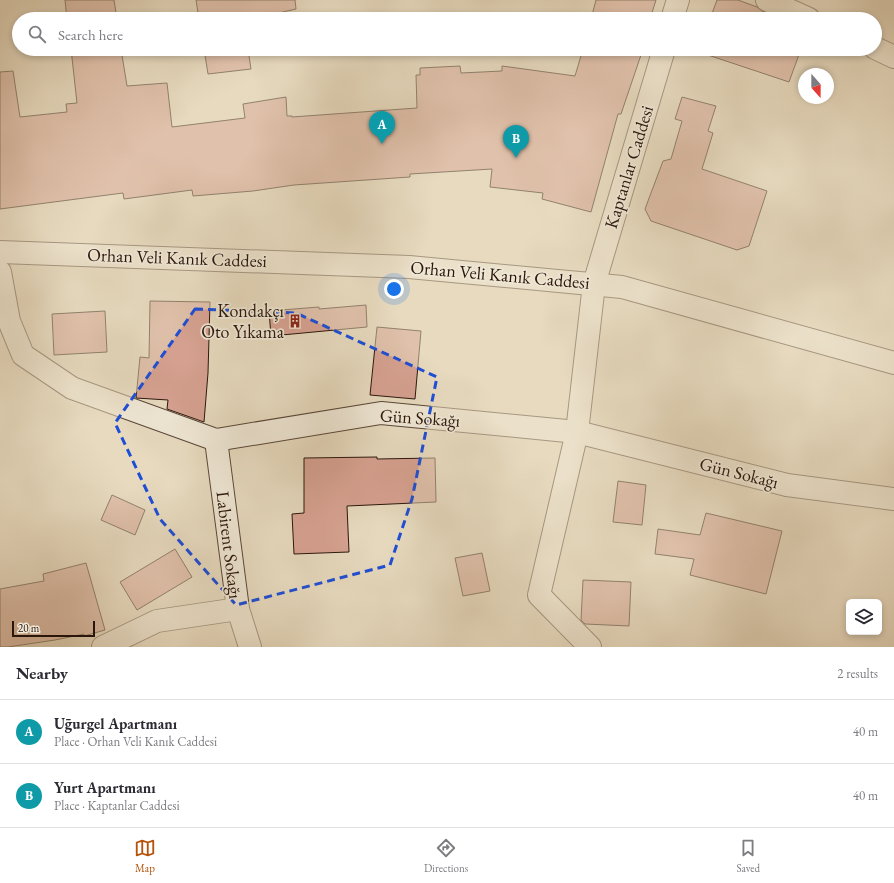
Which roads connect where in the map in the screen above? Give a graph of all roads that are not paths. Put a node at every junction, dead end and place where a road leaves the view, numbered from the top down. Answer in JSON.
{"nodes":[{"id":1,"x":678,"y":0,"type":"edge"},
{"id":2,"x":767,"y":0,"type":"edge"},
{"id":3,"x":674,"y":12,"type":"edge"},
{"id":4,"x":794,"y":12,"type":"edge"},
{"id":5,"x":882,"y":51,"type":"edge"},
{"id":6,"x":662,"y":56,"type":"edge"},
{"id":7,"x":894,"y":57,"type":"edge"},
{"id":8,"x":0,"y":252,"type":"edge"},
{"id":9,"x":0,"y":272,"type":"edge"},
{"id":10,"x":594,"y":284,"type":"junction"},
{"id":11,"x":894,"y":363,"type":"edge"},
{"id":12,"x":577,"y":432,"type":"junction"},
{"id":13,"x":216,"y":440,"type":"junction"},
{"id":14,"x":894,"y":499,"type":"edge"},
{"id":15,"x":238,"y":609,"type":"junction"},
{"id":16,"x":103,"y":647,"type":"edge"},
{"id":17,"x":250,"y":647,"type":"edge"},
{"id":18,"x":590,"y":647,"type":"edge"}],
"edges":[{"from":1,"to":3,"type":"street"},
{"from":2,"to":4,"type":"street"},
{"from":5,"to":7,"type":"street"},
{"from":6,"to":10,"type":"street","name":"Kaptanlar Caddesi"},
{"from":8,"to":10,"type":"street","name":"Orhan Veli Kanık Caddesi"},
{"from":9,"to":13,"type":"street","name":"Gün Sokağı"},
{"from":10,"to":11,"type":"street","name":"Orhan Veli Kanık Caddesi"},
{"from":10,"to":12,"type":"street","name":"Kaptanlar Caddesi"},
{"from":12,"to":13,"type":"street","name":"Gün Sokağı"},
{"from":12,"to":14,"type":"street","name":"Gün Sokağı"},
{"from":12,"to":18,"type":"street","name":"Kaptanlar Caddesi"},
{"from":13,"to":15,"type":"street","name":"Labirent Sokağı"},
{"from":15,"to":16,"type":"street"},
{"from":15,"to":17,"type":"street","name":"Labirent Sokağı"}]}
